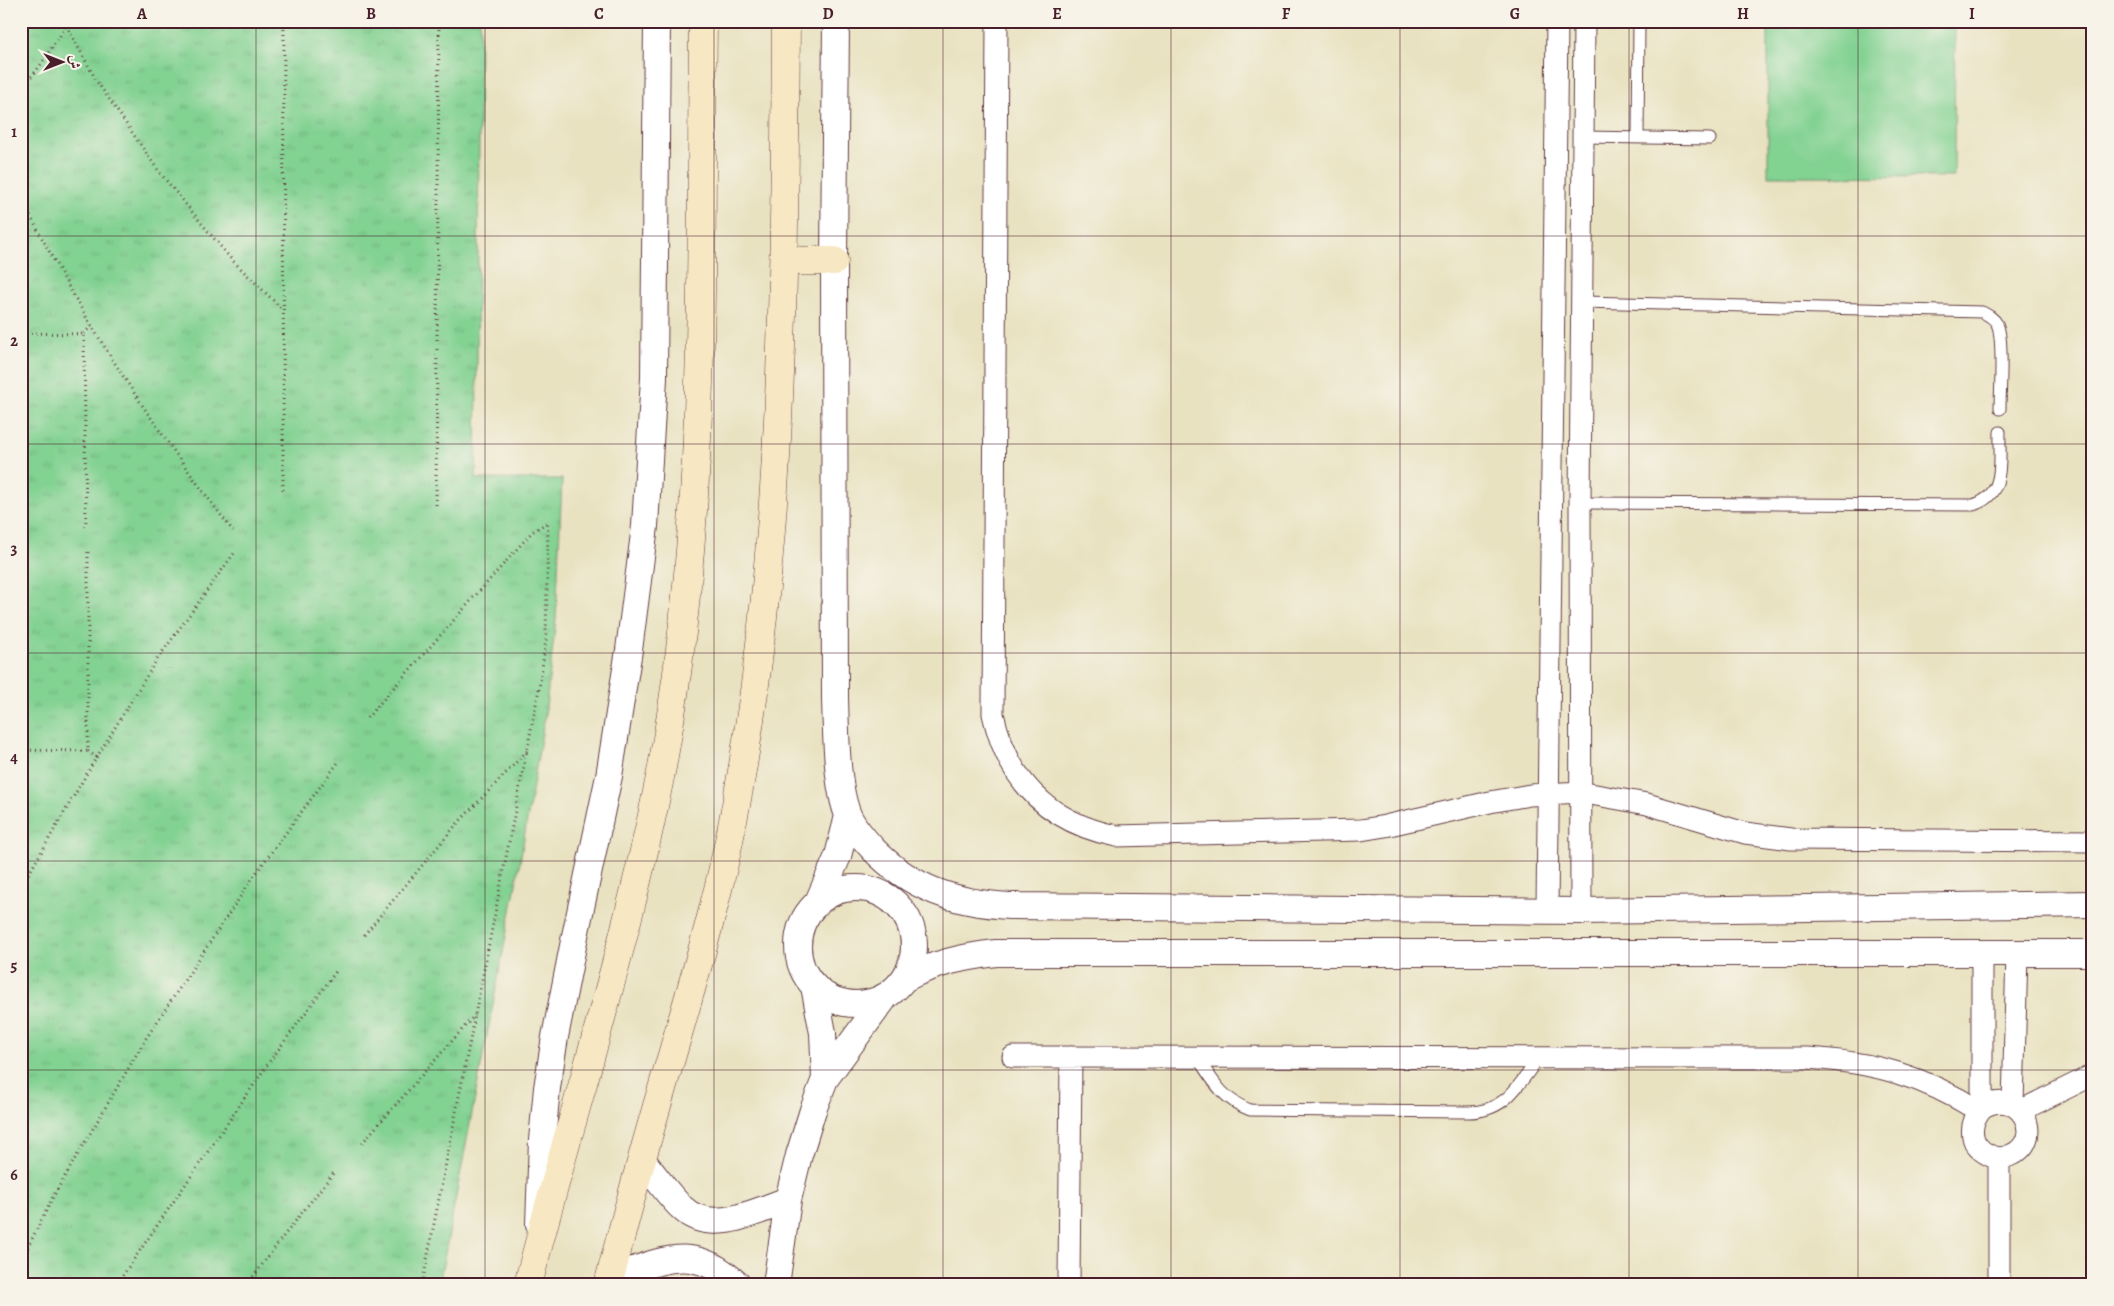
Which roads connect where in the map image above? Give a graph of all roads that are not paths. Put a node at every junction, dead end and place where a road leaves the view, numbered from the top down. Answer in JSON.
{"nodes":[{"id":1,"x":657,"y":21,"type":"edge"},
{"id":2,"x":703,"y":21,"type":"edge"},
{"id":3,"x":786,"y":21,"type":"edge"},
{"id":4,"x":836,"y":21,"type":"edge"},
{"id":5,"x":997,"y":21,"type":"edge"},
{"id":6,"x":1557,"y":21,"type":"edge"},
{"id":7,"x":1584,"y":21,"type":"edge"},
{"id":8,"x":1639,"y":21,"type":"edge"},
{"id":9,"x":1583,"y":137,"type":"junction"},
{"id":10,"x":1638,"y":138,"type":"junction"},
{"id":11,"x":1710,"y":139,"type":"dead end"},
{"id":12,"x":784,"y":261,"type":"junction"},
{"id":13,"x":834,"y":261,"type":"junction"},
{"id":14,"x":1582,"y":302,"type":"junction"},
{"id":15,"x":2000,"y":409,"type":"dead end"},
{"id":16,"x":2000,"y":432,"type":"dead end"},
{"id":17,"x":1580,"y":503,"type":"junction"},
{"id":18,"x":1579,"y":792,"type":"junction"},
{"id":19,"x":1549,"y":793,"type":"junction"},
{"id":20,"x":848,"y":816,"type":"junction"},
{"id":21,"x":2093,"y":841,"type":"edge"},
{"id":22,"x":907,"y":878,"type":"junction"},
{"id":23,"x":891,"y":901,"type":"junction"},
{"id":24,"x":816,"y":904,"type":"junction"},
{"id":25,"x":2093,"y":904,"type":"edge"},
{"id":26,"x":1547,"y":910,"type":"junction"},
{"id":27,"x":1581,"y":911,"type":"junction"},
{"id":28,"x":1982,"y":953,"type":"junction"},
{"id":29,"x":2017,"y":953,"type":"junction"},
{"id":30,"x":2093,"y":953,"type":"edge"},
{"id":31,"x":904,"y":978,"type":"junction"},
{"id":32,"x":814,"y":986,"type":"junction"},
{"id":33,"x":886,"y":996,"type":"junction"},
{"id":34,"x":1013,"y":1057,"type":"dead end"},
{"id":35,"x":1071,"y":1057,"type":"junction"},
{"id":36,"x":1197,"y":1057,"type":"junction"},
{"id":37,"x":1539,"y":1058,"type":"junction"},
{"id":38,"x":2093,"y":1075,"type":"edge"},
{"id":39,"x":825,"y":1079,"type":"junction"},
{"id":40,"x":2017,"y":1108,"type":"junction"},
{"id":41,"x":1980,"y":1110,"type":"junction"},
{"id":42,"x":1999,"y":1158,"type":"junction"},
{"id":43,"x":642,"y":1160,"type":"junction"},
{"id":44,"x":788,"y":1200,"type":"junction"},
{"id":45,"x":539,"y":1243,"type":"junction"},
{"id":46,"x":609,"y":1282,"type":"edge"},
{"id":47,"x":528,"y":1285,"type":"edge"},
{"id":48,"x":738,"y":1285,"type":"edge"},
{"id":49,"x":776,"y":1285,"type":"edge"},
{"id":50,"x":1069,"y":1285,"type":"edge"},
{"id":51,"x":1999,"y":1285,"type":"edge"}],
"edges":[{"from":1,"to":45,"type":"street"},
{"from":2,"to":45,"type":"main road"},
{"from":3,"to":12,"type":"main road"},
{"from":4,"to":13,"type":"street"},
{"from":5,"to":19,"type":"street"},
{"from":6,"to":19,"type":"street"},
{"from":7,"to":9,"type":"street"},
{"from":8,"to":10,"type":"lane"},
{"from":9,"to":10,"type":"lane"},
{"from":9,"to":14,"type":"street"},
{"from":10,"to":11,"type":"lane"},
{"from":12,"to":13,"type":"main road"},
{"from":12,"to":43,"type":"main road"},
{"from":13,"to":20,"type":"street"},
{"from":14,"to":15,"type":"lane"},
{"from":14,"to":17,"type":"street"},
{"from":16,"to":17,"type":"lane"},
{"from":17,"to":18,"type":"street"},
{"from":18,"to":19,"type":"street"},
{"from":18,"to":21,"type":"street"},
{"from":18,"to":27,"type":"street"},
{"from":19,"to":26,"type":"street"},
{"from":20,"to":22,"type":"street"},
{"from":20,"to":24,"type":"street"},
{"from":22,"to":23,"type":"street"},
{"from":22,"to":26,"type":"street"},
{"from":23,"to":24,"type":"street"},
{"from":23,"to":31,"type":"street"},
{"from":24,"to":32,"type":"street"},
{"from":25,"to":27,"type":"street"},
{"from":26,"to":27,"type":"street"},
{"from":28,"to":29,"type":"street"},
{"from":28,"to":31,"type":"street"},
{"from":28,"to":41,"type":"street"},
{"from":29,"to":30,"type":"street"},
{"from":29,"to":40,"type":"street"},
{"from":31,"to":33,"type":"street"},
{"from":32,"to":33,"type":"street"},
{"from":32,"to":39,"type":"street"},
{"from":33,"to":39,"type":"street"},
{"from":34,"to":35,"type":"street"},
{"from":35,"to":36,"type":"street"},
{"from":35,"to":50,"type":"street"},
{"from":36,"to":37,"type":"street"},
{"from":36,"to":37,"type":"lane"},
{"from":37,"to":41,"type":"street"},
{"from":38,"to":40,"type":"street"},
{"from":39,"to":44,"type":"street"},
{"from":40,"to":41,"type":"street"},
{"from":40,"to":42,"type":"street"},
{"from":41,"to":42,"type":"street"},
{"from":42,"to":51,"type":"street"},
{"from":43,"to":44,"type":"street"},
{"from":43,"to":46,"type":"main road"},
{"from":44,"to":49,"type":"street"},
{"from":45,"to":47,"type":"main road"},
{"from":46,"to":48,"type":"street"}]}
